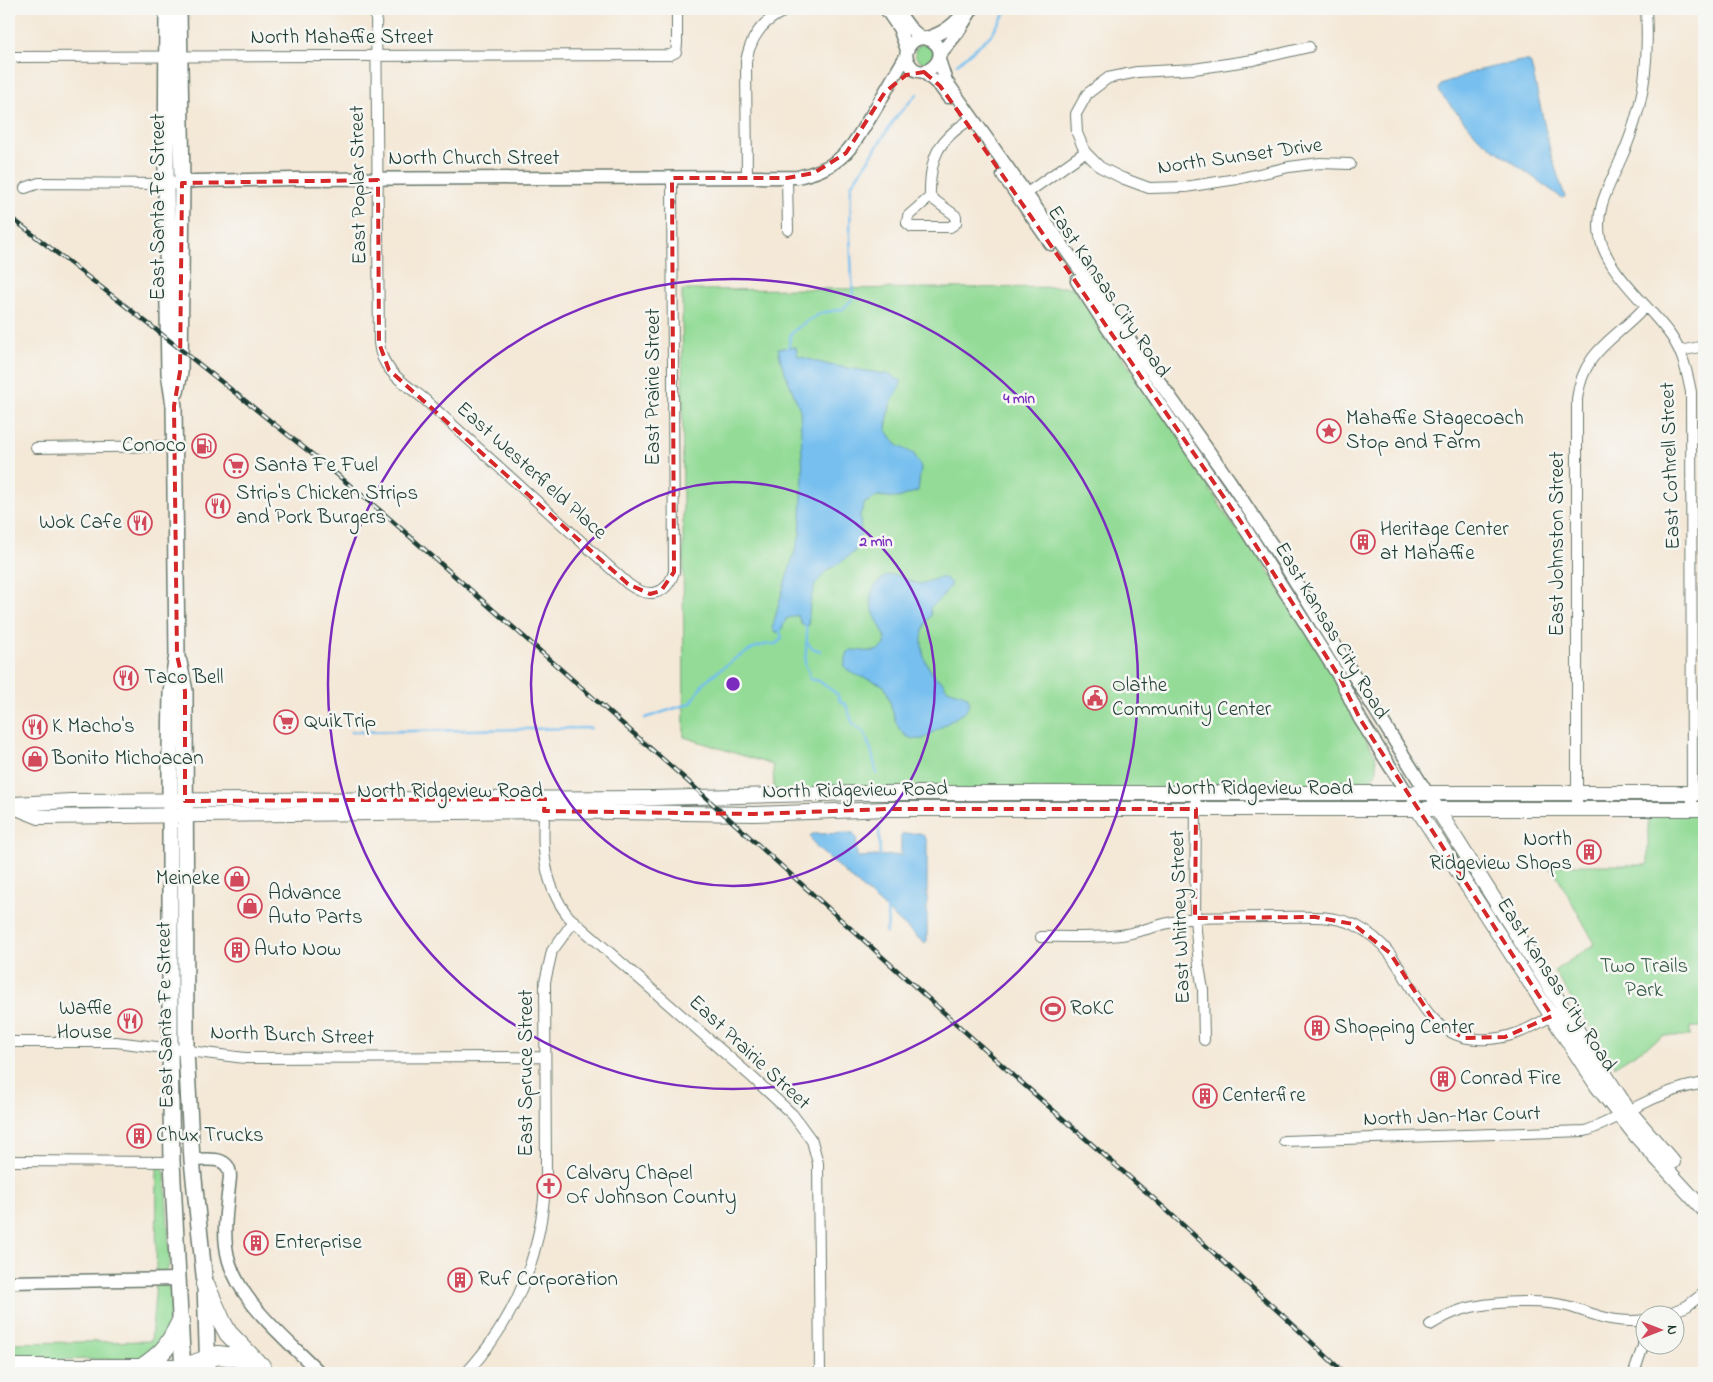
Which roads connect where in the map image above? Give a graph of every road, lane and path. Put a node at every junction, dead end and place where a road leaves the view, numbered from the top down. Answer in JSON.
{"nodes":[{"id":1,"x":166,"y":9,"type":"edge"},
{"id":2,"x":179,"y":9,"type":"edge"},
{"id":3,"x":376,"y":9,"type":"edge"},
{"id":4,"x":677,"y":9,"type":"edge"},
{"id":5,"x":791,"y":9,"type":"edge"},
{"id":6,"x":886,"y":9,"type":"edge"},
{"id":7,"x":896,"y":9,"type":"edge"},
{"id":8,"x":968,"y":9,"type":"edge"},
{"id":9,"x":972,"y":9,"type":"edge"},
{"id":10,"x":1646,"y":9,"type":"edge"},
{"id":11,"x":923,"y":38,"type":"junction"},
{"id":12,"x":1309,"y":47,"type":"dead end"},
{"id":13,"x":906,"y":53,"type":"junction"},
{"id":14,"x":173,"y":56,"type":"junction"},
{"id":15,"x":377,"y":56,"type":"junction"},
{"id":16,"x":9,"y":57,"type":"edge"},
{"id":17,"x":939,"y":57,"type":"junction"},
{"id":18,"x":921,"y":71,"type":"junction"},
{"id":19,"x":885,"y":92,"type":"junction"},
{"id":20,"x":969,"y":120,"type":"junction"},
{"id":21,"x":1085,"y":152,"type":"junction"},
{"id":22,"x":1350,"y":164,"type":"dead end"},
{"id":23,"x":672,"y":178,"type":"junction"},
{"id":24,"x":747,"y":178,"type":"junction"},
{"id":25,"x":788,"y":178,"type":"junction"},
{"id":26,"x":378,"y":180,"type":"junction"},
{"id":27,"x":174,"y":183,"type":"junction"},
{"id":28,"x":25,"y":188,"type":"dead end"},
{"id":29,"x":1022,"y":196,"type":"junction"},
{"id":30,"x":930,"y":197,"type":"junction"},
{"id":31,"x":788,"y":230,"type":"dead end"},
{"id":32,"x":1646,"y":306,"type":"junction"},
{"id":33,"x":1704,"y":346,"type":"edge"},
{"id":34,"x":1680,"y":351,"type":"junction"},
{"id":35,"x":383,"y":360,"type":"joint"},
{"id":36,"x":175,"y":446,"type":"junction"},
{"id":37,"x":36,"y":448,"type":"dead end"},
{"id":38,"x":661,"y":591,"type":"joint"},
{"id":39,"x":177,"y":655,"type":"junction"},
{"id":40,"x":1196,"y":792,"type":"junction"},
{"id":41,"x":1576,"y":792,"type":"junction"},
{"id":42,"x":1407,"y":793,"type":"junction"},
{"id":43,"x":1427,"y":793,"type":"junction"},
{"id":44,"x":1698,"y":793,"type":"edge"},
{"id":45,"x":9,"y":805,"type":"edge"},
{"id":46,"x":545,"y":805,"type":"junction"},
{"id":47,"x":185,"y":808,"type":"junction"},
{"id":48,"x":170,"y":809,"type":"junction"},
{"id":49,"x":1196,"y":809,"type":"junction"},
{"id":50,"x":1417,"y":809,"type":"junction"},
{"id":51,"x":1437,"y":809,"type":"junction"},
{"id":52,"x":1576,"y":809,"type":"junction"},
{"id":53,"x":1698,"y":809,"type":"edge"},
{"id":54,"x":1196,"y":918,"type":"junction"},
{"id":55,"x":574,"y":921,"type":"junction"},
{"id":56,"x":1041,"y":937,"type":"dead end"},
{"id":57,"x":1557,"y":1012,"type":"junction"},
{"id":58,"x":1204,"y":1040,"type":"dead end"},
{"id":59,"x":9,"y":1042,"type":"edge"},
{"id":60,"x":170,"y":1049,"type":"junction"},
{"id":61,"x":186,"y":1051,"type":"junction"},
{"id":62,"x":545,"y":1057,"type":"junction"},
{"id":63,"x":1704,"y":1083,"type":"edge"},
{"id":64,"x":171,"y":1106,"type":"junction"},
{"id":65,"x":1624,"y":1113,"type":"junction"},
{"id":66,"x":1284,"y":1141,"type":"dead end"},
{"id":67,"x":192,"y":1160,"type":"junction"},
{"id":68,"x":9,"y":1161,"type":"edge"},
{"id":69,"x":172,"y":1162,"type":"junction"},
{"id":70,"x":1704,"y":1196,"type":"edge"},
{"id":71,"x":1704,"y":1210,"type":"edge"},
{"id":72,"x":197,"y":1215,"type":"junction"},
{"id":73,"x":178,"y":1279,"type":"junction"},
{"id":74,"x":9,"y":1282,"type":"edge"},
{"id":75,"x":205,"y":1284,"type":"junction"},
{"id":76,"x":1704,"y":1293,"type":"edge"},
{"id":77,"x":1686,"y":1306,"type":"edge"},
{"id":78,"x":181,"y":1321,"type":"junction"},
{"id":79,"x":1636,"y":1321,"type":"edge"},
{"id":80,"x":1430,"y":1325,"type":"dead end"},
{"id":81,"x":1640,"y":1354,"type":"edge"},
{"id":82,"x":208,"y":1366,"type":"edge"},
{"id":83,"x":9,"y":1368,"type":"edge"},
{"id":84,"x":140,"y":1369,"type":"junction"},
{"id":85,"x":265,"y":1370,"type":"edge"},
{"id":86,"x":183,"y":1371,"type":"edge"},
{"id":87,"x":320,"y":1373,"type":"edge"},
{"id":88,"x":466,"y":1373,"type":"edge"},
{"id":89,"x":820,"y":1373,"type":"edge"},
{"id":90,"x":1634,"y":1373,"type":"edge"}],
"edges":[{"from":1,"to":14,"type":"main road","name":"East Santa Fe Street"},
{"from":2,"to":14,"type":"main road","name":"East Santa Fe Street"},
{"from":3,"to":15,"type":"street","name":"East Poplar Street"},
{"from":4,"to":15,"type":"street","name":"North Mahaffie Street"},
{"from":5,"to":24,"type":"street"},
{"from":6,"to":13,"type":"street"},
{"from":7,"to":11,"type":"street"},
{"from":8,"to":11,"type":"street"},
{"from":9,"to":17,"type":"street"},
{"from":10,"to":32,"type":"street","name":"East Cothrell Street"},
{"from":11,"to":13,"type":"street"},
{"from":11,"to":17,"type":"street"},
{"from":12,"to":21,"type":"street"},
{"from":13,"to":18,"type":"street"},
{"from":13,"to":19,"type":"street","name":"North Church Street"},
{"from":14,"to":15,"type":"street","name":"North Mahaffie Street"},
{"from":14,"to":16,"type":"street","name":"North Mahaffie Street"},
{"from":14,"to":27,"type":"main road","name":"East Santa Fe Street"},
{"from":15,"to":26,"type":"street","name":"East Poplar Street"},
{"from":17,"to":18,"type":"street"},
{"from":17,"to":20,"type":"street","name":"East Kansas City Road"},
{"from":18,"to":19,"type":"street","name":"North Church Street"},
{"from":18,"to":20,"type":"street","name":"East Kansas City Road"},
{"from":19,"to":25,"type":"street","name":"North Church Street"},
{"from":20,"to":29,"type":"street","name":"East Kansas City Road"},
{"from":20,"to":30,"type":"street"},
{"from":21,"to":22,"type":"street","name":"North Sunset Drive"},
{"from":21,"to":29,"type":"street"},
{"from":23,"to":24,"type":"street","name":"North Church Street"},
{"from":23,"to":26,"type":"street","name":"North Church Street"},
{"from":23,"to":38,"type":"street","name":"East Prairie Street"},
{"from":24,"to":25,"type":"street","name":"North Church Street"},
{"from":25,"to":31,"type":"street"},
{"from":26,"to":27,"type":"street","name":"North Church Street"},
{"from":26,"to":35,"type":"street","name":"East Poplar Street"},
{"from":27,"to":28,"type":"street","name":"North Church Street"},
{"from":27,"to":36,"type":"main road","name":"East Santa Fe Street"},
{"from":29,"to":42,"type":"street","name":"East Kansas City Road"},
{"from":29,"to":43,"type":"street","name":"East Kansas City Road"},
{"from":30,"to":30,"type":"street"},
{"from":32,"to":34,"type":"street","name":"East Cothrell Street"},
{"from":32,"to":41,"type":"street","name":"East Johnston Street"},
{"from":33,"to":34,"type":"street"},
{"from":34,"to":44,"type":"street","name":"East Cothrell Street"},
{"from":35,"to":38,"type":"street","name":"East Westerfield Place"},
{"from":36,"to":37,"type":"street"},
{"from":36,"to":39,"type":"main road","name":"East Santa Fe Street"},
{"from":39,"to":47,"type":"main road","name":"East Santa Fe Street"},
{"from":39,"to":48,"type":"main road","name":"East Santa Fe Street"},
{"from":40,"to":42,"type":"main road","name":"North Ridgeview Road"},
{"from":40,"to":46,"type":"main road","name":"North Ridgeview Road"},
{"from":40,"to":49,"type":"street","name":"East Whitney Street"},
{"from":41,"to":43,"type":"main road","name":"North Ridgeview Road"},
{"from":41,"to":44,"type":"main road","name":"North Ridgeview Road"},
{"from":41,"to":52,"type":"street","name":"East Johnston Street"},
{"from":42,"to":43,"type":"main road","name":"North Ridgeview Road"},
{"from":42,"to":50,"type":"main road","name":"East Kansas City Road"},
{"from":43,"to":51,"type":"main road","name":"East Kansas City Road"},
{"from":44,"to":53,"type":"street","name":"East Cothrell Street"},
{"from":45,"to":48,"type":"main road","name":"North Ridgeview Road"},
{"from":45,"to":48,"type":"main road","name":"North Ridgeview Road"},
{"from":46,"to":47,"type":"main road","name":"North Ridgeview Road"},
{"from":46,"to":49,"type":"main road","name":"North Ridgeview Road"},
{"from":46,"to":55,"type":"street"},
{"from":47,"to":48,"type":"main road","name":"North Ridgeview Road"},
{"from":47,"to":61,"type":"main road","name":"East Santa Fe Street"},
{"from":48,"to":60,"type":"main road","name":"East Santa Fe Street"},
{"from":49,"to":50,"type":"main road","name":"North Ridgeview Road"},
{"from":49,"to":54,"type":"street","name":"East Whitney Street"},
{"from":50,"to":51,"type":"main road","name":"North Ridgeview Road"},
{"from":50,"to":57,"type":"main road","name":"East Kansas City Road"},
{"from":51,"to":52,"type":"main road","name":"North Ridgeview Road"},
{"from":51,"to":57,"type":"main road","name":"East Kansas City Road"},
{"from":52,"to":53,"type":"main road","name":"North Ridgeview Road"},
{"from":54,"to":56,"type":"street"},
{"from":54,"to":57,"type":"street"},
{"from":54,"to":58,"type":"street","name":"East Whitney Street"},
{"from":55,"to":62,"type":"street","name":"East Spruce Street"},
{"from":55,"to":89,"type":"street","name":"East Prairie Street"},
{"from":57,"to":65,"type":"main road","name":"East Kansas City Road"},
{"from":59,"to":60,"type":"street","name":"North Burch Street"},
{"from":60,"to":61,"type":"street","name":"North Burch Street"},
{"from":60,"to":64,"type":"main road","name":"East Santa Fe Street"},
{"from":61,"to":62,"type":"street","name":"North Burch Street"},
{"from":61,"to":67,"type":"main road","name":"East Santa Fe Street"},
{"from":62,"to":88,"type":"street","name":"East Spruce Street"},
{"from":63,"to":65,"type":"street","name":"North Jan-Mar Court"},
{"from":64,"to":67,"type":"main road"},
{"from":64,"to":69,"type":"main road","name":"East Santa Fe Street"},
{"from":65,"to":66,"type":"street","name":"North Jan-Mar Court"},
{"from":65,"to":70,"type":"main road","name":"East Kansas City Road"},
{"from":65,"to":71,"type":"main road","name":"East Kansas City Road"},
{"from":67,"to":72,"type":"main road","name":"East Santa Fe Street"},
{"from":67,"to":87,"type":"street"},
{"from":68,"to":69,"type":"street"},
{"from":69,"to":72,"type":"main road"},
{"from":69,"to":73,"type":"main road","name":"East Santa Fe Street"},
{"from":72,"to":75,"type":"main road","name":"East Santa Fe Street"},
{"from":73,"to":74,"type":"street"},
{"from":73,"to":78,"type":"main road","name":"East Santa Fe Street"},
{"from":75,"to":82,"type":"main road","name":"East Santa Fe Street"},
{"from":75,"to":85,"type":"highway"},
{"from":76,"to":77,"type":"street"},
{"from":78,"to":84,"type":"highway"},
{"from":78,"to":86,"type":"main road","name":"East Santa Fe Street"},
{"from":79,"to":80,"type":"street"},
{"from":81,"to":90,"type":"street"},
{"from":82,"to":85,"type":"highway"},
{"from":82,"to":86,"type":"highway"},
{"from":83,"to":84,"type":"highway"},
{"from":84,"to":86,"type":"highway"}]}
